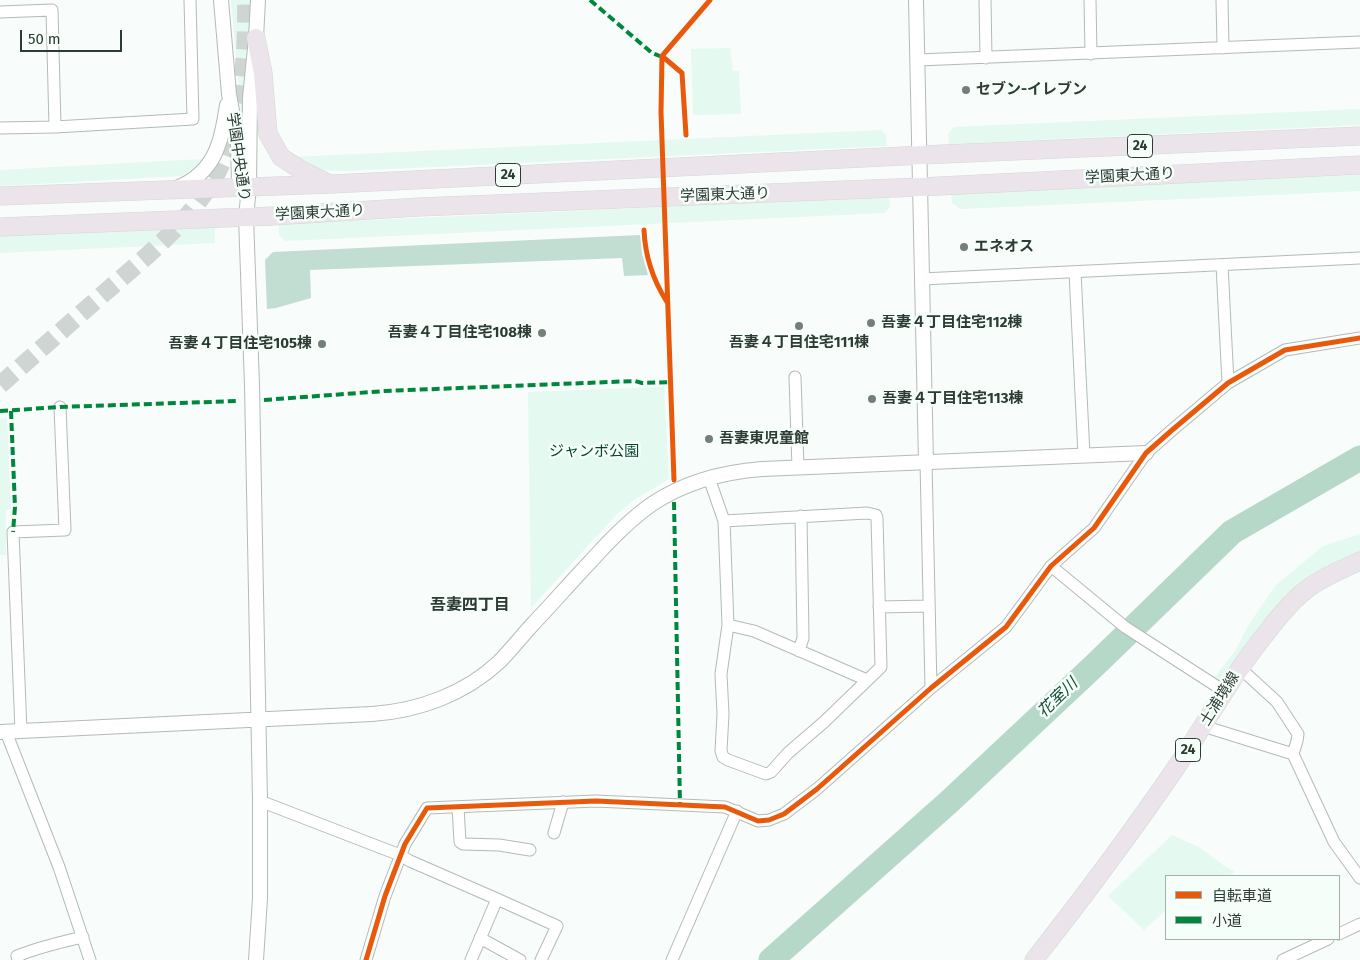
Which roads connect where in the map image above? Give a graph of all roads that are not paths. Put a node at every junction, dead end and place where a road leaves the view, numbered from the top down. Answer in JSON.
{"nodes":[{"id":1,"x":190,"y":0,"type":"edge"},
{"id":2,"x":221,"y":0,"type":"edge"},
{"id":3,"x":258,"y":0,"type":"edge"},
{"id":4,"x":916,"y":0,"type":"edge"},
{"id":5,"x":985,"y":0,"type":"edge"},
{"id":6,"x":1090,"y":0,"type":"edge"},
{"id":7,"x":1222,"y":0,"type":"edge"},
{"id":8,"x":0,"y":12,"type":"edge"},
{"id":9,"x":256,"y":38,"type":"junction"},
{"id":10,"x":1360,"y":42,"type":"edge"},
{"id":11,"x":1223,"y":48,"type":"junction"},
{"id":12,"x":1091,"y":54,"type":"junction"},
{"id":13,"x":986,"y":58,"type":"junction"},
{"id":14,"x":918,"y":60,"type":"junction"},
{"id":15,"x":229,"y":94,"type":"junction"},
{"id":16,"x":55,"y":127,"type":"junction"},
{"id":17,"x":0,"y":128,"type":"edge"},
{"id":18,"x":1360,"y":136,"type":"edge"},
{"id":19,"x":920,"y":155,"type":"junction"},
{"id":20,"x":1360,"y":165,"type":"edge"},
{"id":21,"x":332,"y":184,"type":"junction"},
{"id":22,"x":244,"y":187,"type":"junction"},
{"id":23,"x":920,"y":187,"type":"junction"},
{"id":24,"x":174,"y":190,"type":"junction"},
{"id":25,"x":0,"y":196,"type":"edge"},
{"id":26,"x":246,"y":217,"type":"junction"},
{"id":27,"x":0,"y":228,"type":"edge"},
{"id":28,"x":1360,"y":258,"type":"edge"},
{"id":29,"x":1222,"y":265,"type":"junction"},
{"id":30,"x":1075,"y":272,"type":"junction"},
{"id":31,"x":922,"y":278,"type":"junction"},
{"id":32,"x":1360,"y":338,"type":"edge"},
{"id":33,"x":794,"y":377,"type":"dead end"},
{"id":34,"x":1228,"y":384,"type":"junction"},
{"id":35,"x":60,"y":407,"type":"dead end"},
{"id":36,"x":1146,"y":453,"type":"junction"},
{"id":37,"x":1084,"y":455,"type":"junction"},
{"id":38,"x":926,"y":462,"type":"junction"},
{"id":39,"x":798,"y":468,"type":"junction"},
{"id":40,"x":709,"y":478,"type":"junction"},
{"id":41,"x":801,"y":516,"type":"junction"},
{"id":42,"x":724,"y":521,"type":"junction"},
{"id":43,"x":1360,"y":562,"type":"edge"},
{"id":44,"x":1051,"y":566,"type":"junction"},
{"id":45,"x":1339,"y":570,"type":"junction"},
{"id":46,"x":1360,"y":573,"type":"edge"},
{"id":47,"x":929,"y":606,"type":"junction"},
{"id":48,"x":879,"y":607,"type":"junction"},
{"id":49,"x":728,"y":626,"type":"junction"},
{"id":50,"x":799,"y":651,"type":"junction"},
{"id":51,"x":1240,"y":668,"type":"junction"},
{"id":52,"x":868,"y":680,"type":"junction"},
{"id":53,"x":931,"y":688,"type":"junction"},
{"id":54,"x":1224,"y":691,"type":"junction"},
{"id":55,"x":258,"y":719,"type":"junction"},
{"id":56,"x":1203,"y":726,"type":"junction"},
{"id":57,"x":21,"y":731,"type":"junction"},
{"id":58,"x":3,"y":732,"type":"edge"},
{"id":59,"x":1293,"y":754,"type":"junction"},
{"id":60,"x":260,"y":801,"type":"junction"},
{"id":61,"x":563,"y":802,"type":"junction"},
{"id":62,"x":458,"y":807,"type":"junction"},
{"id":63,"x":736,"y":811,"type":"junction"},
{"id":64,"x":554,"y":833,"type":"dead end"},
{"id":65,"x":530,"y":850,"type":"dead end"},
{"id":66,"x":400,"y":855,"type":"junction"},
{"id":67,"x":1358,"y":868,"type":"edge"},
{"id":68,"x":497,"y":899,"type":"junction"},
{"id":69,"x":1360,"y":924,"type":"edge"},
{"id":70,"x":1340,"y":934,"type":"edge"},
{"id":71,"x":83,"y":937,"type":"junction"},
{"id":72,"x":480,"y":938,"type":"junction"},
{"id":73,"x":1326,"y":940,"type":"edge"},
{"id":74,"x":18,"y":960,"type":"edge"},
{"id":75,"x":90,"y":960,"type":"edge"},
{"id":76,"x":256,"y":960,"type":"edge"},
{"id":77,"x":366,"y":960,"type":"edge"},
{"id":78,"x":471,"y":960,"type":"edge"},
{"id":79,"x":520,"y":960,"type":"edge"},
{"id":80,"x":541,"y":960,"type":"edge"},
{"id":81,"x":672,"y":960,"type":"edge"},
{"id":82,"x":1034,"y":960,"type":"edge"},
{"id":83,"x":1283,"y":960,"type":"edge"}],
"edges":[{"from":1,"to":16,"type":"street"},
{"from":2,"to":15,"type":"street","name":"学園中央通り"},
{"from":3,"to":9,"type":"street","name":"学園中央通り"},
{"from":4,"to":14,"type":"street"},
{"from":5,"to":13,"type":"street"},
{"from":6,"to":12,"type":"street"},
{"from":7,"to":11,"type":"street"},
{"from":8,"to":16,"type":"street"},
{"from":9,"to":21,"type":"main road"},
{"from":9,"to":22,"type":"street","name":"学園中央通り"},
{"from":10,"to":11,"type":"street"},
{"from":11,"to":12,"type":"street"},
{"from":12,"to":13,"type":"street"},
{"from":13,"to":14,"type":"street"},
{"from":14,"to":19,"type":"street"},
{"from":15,"to":22,"type":"street","name":"学園中央通り"},
{"from":15,"to":24,"type":"street"},
{"from":16,"to":17,"type":"street"},
{"from":18,"to":19,"type":"main road","name":"学園東大通り","number":"24"},
{"from":19,"to":21,"type":"main road","name":"学園東大通り","number":"24"},
{"from":19,"to":23,"type":"street"},
{"from":20,"to":23,"type":"main road","name":"学園東大通り","number":"24"},
{"from":21,"to":22,"type":"main road","name":"学園東大通り","number":"24"},
{"from":22,"to":24,"type":"main road","name":"学園東大通り","number":"24"},
{"from":22,"to":26,"type":"street","name":"学園中央通り"},
{"from":23,"to":26,"type":"main road","name":"学園東大通り","number":"24"},
{"from":23,"to":31,"type":"street"},
{"from":24,"to":25,"type":"main road","name":"学園東大通り","number":"24"},
{"from":26,"to":27,"type":"main road","name":"学園東大通り","number":"24"},
{"from":26,"to":55,"type":"street","name":"学園中央通り"},
{"from":28,"to":29,"type":"street"},
{"from":29,"to":30,"type":"street"},
{"from":29,"to":34,"type":"street"},
{"from":30,"to":31,"type":"street"},
{"from":30,"to":37,"type":"street"},
{"from":31,"to":38,"type":"street"},
{"from":32,"to":34,"type":"street"},
{"from":33,"to":39,"type":"street"},
{"from":34,"to":36,"type":"street"},
{"from":35,"to":57,"type":"street"},
{"from":36,"to":37,"type":"street"},
{"from":36,"to":44,"type":"street"},
{"from":37,"to":38,"type":"street"},
{"from":38,"to":39,"type":"street"},
{"from":38,"to":47,"type":"street"},
{"from":39,"to":40,"type":"street"},
{"from":40,"to":42,"type":"street"},
{"from":40,"to":55,"type":"street"},
{"from":41,"to":42,"type":"street"},
{"from":41,"to":48,"type":"street"},
{"from":41,"to":50,"type":"street"},
{"from":42,"to":49,"type":"street"},
{"from":43,"to":45,"type":"main road","name":"土浦境線","number":"24"},
{"from":44,"to":53,"type":"street"},
{"from":44,"to":54,"type":"street"},
{"from":45,"to":46,"type":"street"},
{"from":45,"to":51,"type":"main road","name":"土浦境線","number":"24"},
{"from":47,"to":48,"type":"street"},
{"from":47,"to":53,"type":"street"},
{"from":48,"to":52,"type":"street"},
{"from":49,"to":50,"type":"street"},
{"from":49,"to":52,"type":"street"},
{"from":50,"to":52,"type":"street"},
{"from":51,"to":54,"type":"main road","name":"土浦境線","number":"24"},
{"from":51,"to":59,"type":"street"},
{"from":53,"to":63,"type":"street"},
{"from":54,"to":56,"type":"main road","name":"土浦境線","number":"24"},
{"from":55,"to":57,"type":"street"},
{"from":55,"to":60,"type":"street","name":"学園中央通り"},
{"from":56,"to":59,"type":"street"},
{"from":56,"to":82,"type":"main road","name":"土浦境線","number":"24"},
{"from":57,"to":58,"type":"street"},
{"from":58,"to":71,"type":"street"},
{"from":59,"to":67,"type":"street"},
{"from":60,"to":66,"type":"street"},
{"from":60,"to":76,"type":"street","name":"学園中央通り"},
{"from":61,"to":62,"type":"street"},
{"from":61,"to":63,"type":"street"},
{"from":61,"to":64,"type":"street"},
{"from":62,"to":65,"type":"street"},
{"from":62,"to":66,"type":"street"},
{"from":63,"to":81,"type":"street"},
{"from":66,"to":68,"type":"street"},
{"from":66,"to":77,"type":"street"},
{"from":68,"to":72,"type":"street"},
{"from":68,"to":80,"type":"street"},
{"from":69,"to":70,"type":"street"},
{"from":71,"to":74,"type":"street"},
{"from":71,"to":75,"type":"street"},
{"from":72,"to":78,"type":"street"},
{"from":72,"to":79,"type":"street"},
{"from":73,"to":83,"type":"street"}]}
